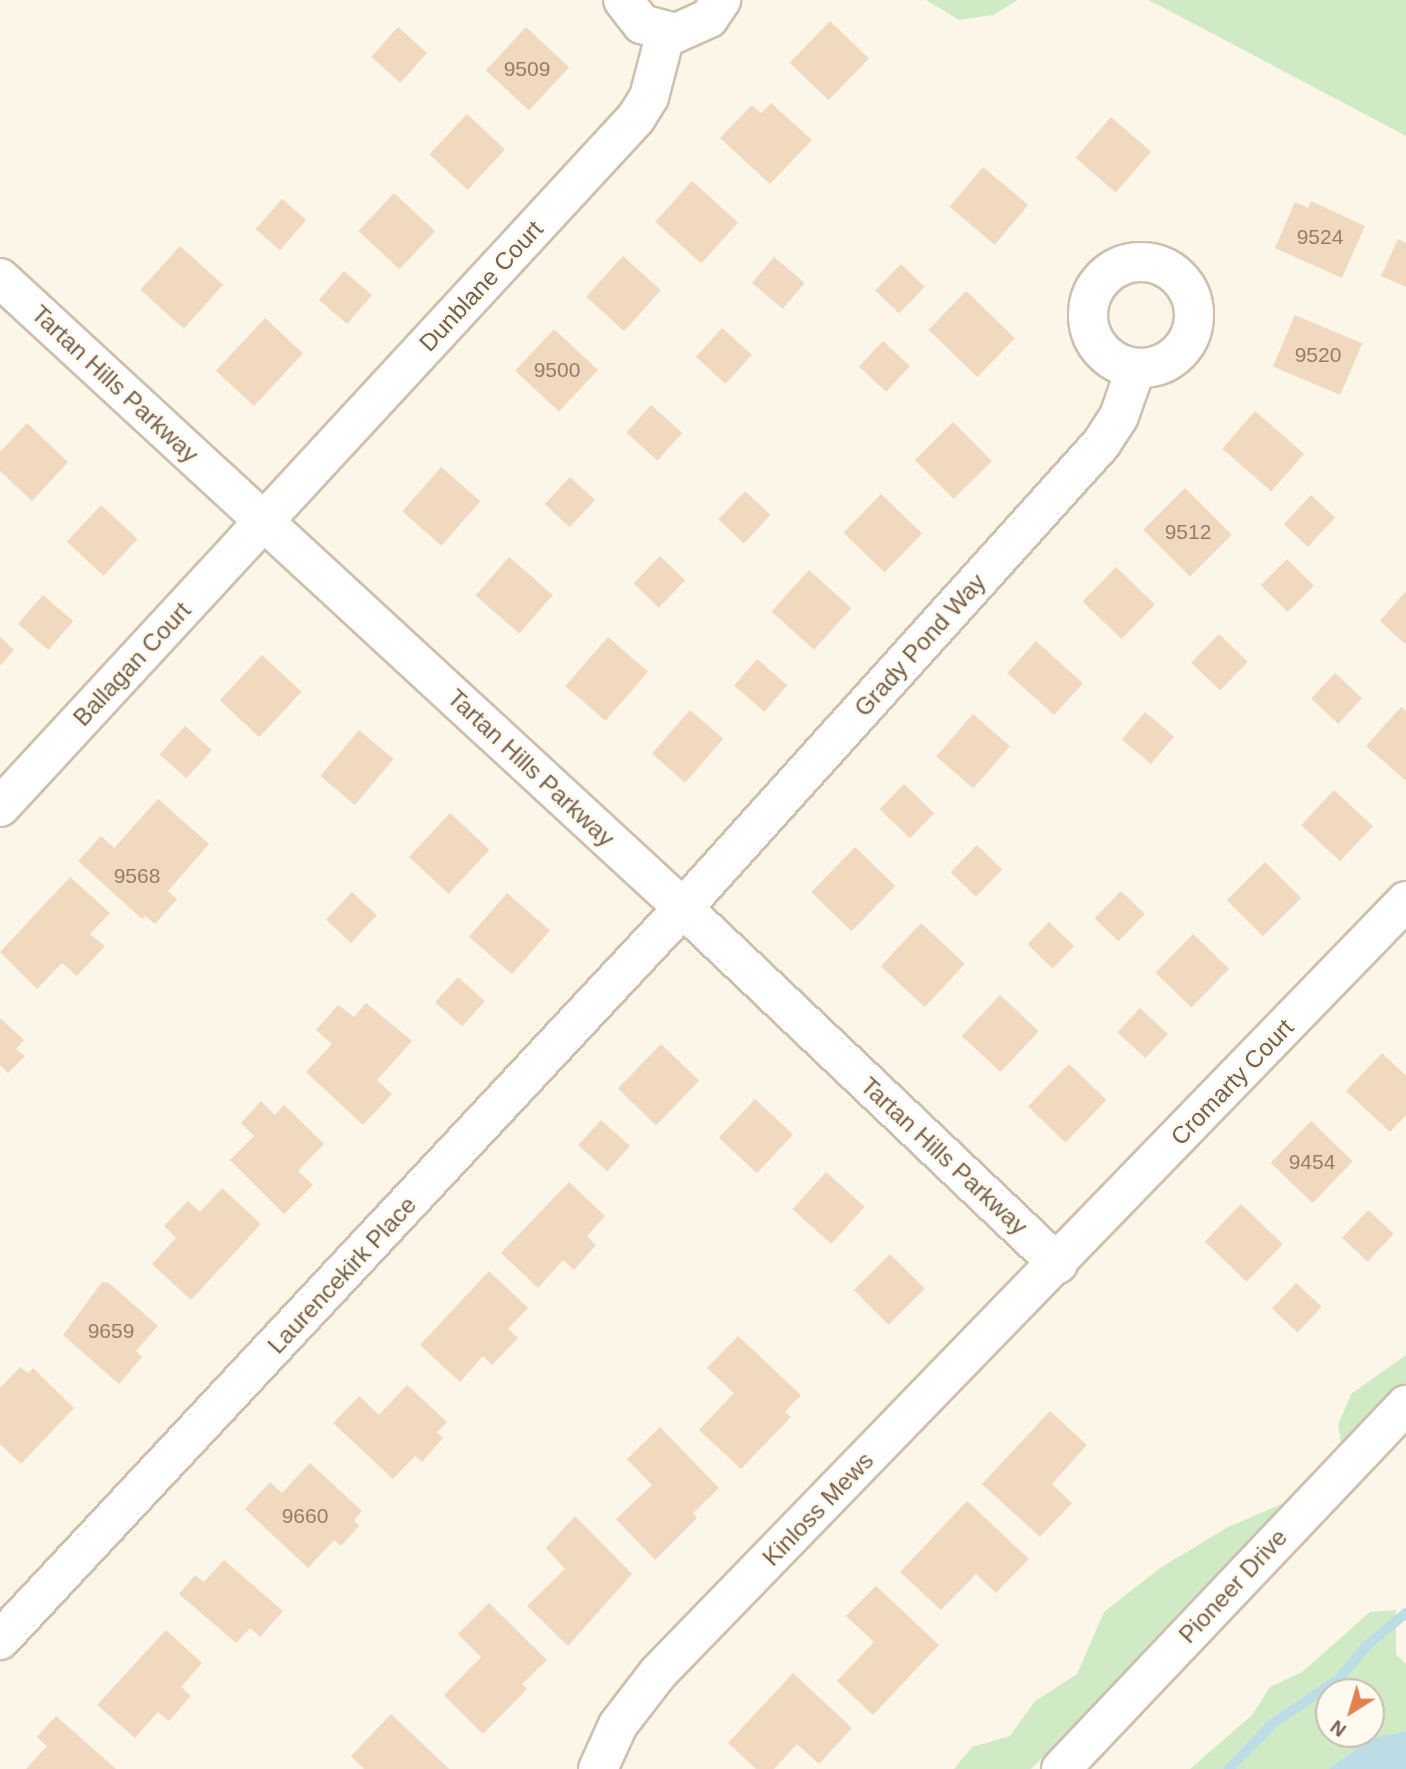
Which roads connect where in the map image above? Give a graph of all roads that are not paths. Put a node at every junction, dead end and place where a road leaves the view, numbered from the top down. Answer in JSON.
{"nodes":[{"id":1,"x":623,"y":0,"type":"edge"},
{"id":2,"x":721,"y":0,"type":"edge"},
{"id":3,"x":666,"y":32,"type":"junction"},
{"id":4,"x":0,"y":278,"type":"edge"},
{"id":5,"x":1136,"y":368,"type":"dead end"},
{"id":6,"x":264,"y":522,"type":"junction"},
{"id":7,"x":0,"y":807,"type":"edge"},
{"id":8,"x":1406,"y":901,"type":"edge"},
{"id":9,"x":683,"y":908,"type":"junction"},
{"id":10,"x":1058,"y":1264,"type":"junction"},
{"id":11,"x":1406,"y":1405,"type":"edge"},
{"id":12,"x":0,"y":1640,"type":"edge"},
{"id":13,"x":598,"y":1769,"type":"edge"},
{"id":14,"x":1061,"y":1769,"type":"edge"}],
"edges":[{"from":1,"to":3,"type":"street"},
{"from":2,"to":3,"type":"street"},
{"from":3,"to":6,"type":"street","name":"Dunblane Court"},
{"from":4,"to":6,"type":"street","name":"Tartan Hills Parkway"},
{"from":5,"to":9,"type":"street","name":"Grady Pond Way"},
{"from":6,"to":7,"type":"street","name":"Ballagan Court"},
{"from":6,"to":9,"type":"street","name":"Tartan Hills Parkway"},
{"from":8,"to":10,"type":"street","name":"Cromarty Court"},
{"from":9,"to":10,"type":"street","name":"Tartan Hills Parkway"},
{"from":9,"to":12,"type":"street","name":"Laurencekirk Place"},
{"from":10,"to":13,"type":"street","name":"Kinloss Mews"},
{"from":11,"to":14,"type":"street","name":"Pioneer Drive"}]}
